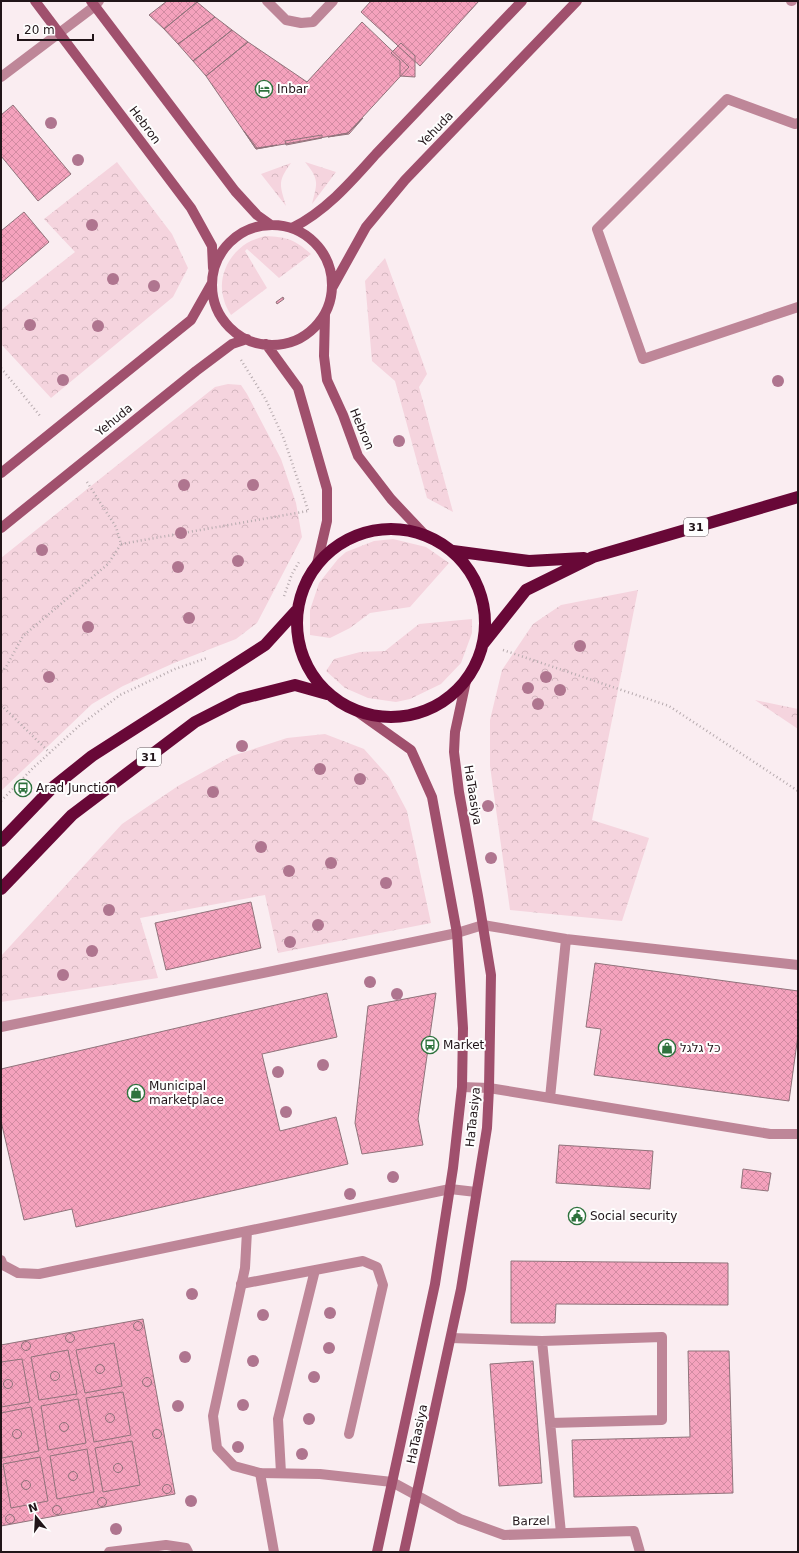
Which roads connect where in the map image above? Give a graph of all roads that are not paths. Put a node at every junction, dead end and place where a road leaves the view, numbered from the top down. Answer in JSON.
{"nodes":[{"id":1,"x":35,"y":1,"type":"edge"},
{"id":2,"x":267,"y":1,"type":"edge"},
{"id":3,"x":333,"y":1,"type":"edge"},
{"id":4,"x":522,"y":1,"type":"edge"},
{"id":5,"x":577,"y":1,"type":"edge"},
{"id":6,"x":95,"y":3,"type":"edge"},
{"id":7,"x":59,"y":33,"type":"junction"},
{"id":8,"x":1,"y":77,"type":"edge"},
{"id":9,"x":798,"y":123,"type":"edge"},
{"id":10,"x":271,"y":225,"type":"junction"},
{"id":11,"x":292,"y":228,"type":"junction"},
{"id":12,"x":212,"y":279,"type":"junction"},
{"id":13,"x":332,"y":288,"type":"junction"},
{"id":14,"x":798,"y":307,"type":"edge"},
{"id":15,"x":325,"y":313,"type":"junction"},
{"id":16,"x":247,"y":339,"type":"junction"},
{"id":17,"x":266,"y":344,"type":"junction"},
{"id":18,"x":1,"y":473,"type":"edge"},
{"id":19,"x":798,"y":497,"type":"edge"},
{"id":20,"x":1,"y":528,"type":"edge"},
{"id":21,"x":424,"y":534,"type":"junction"},
{"id":22,"x":453,"y":551,"type":"junction"},
{"id":23,"x":593,"y":557,"type":"junction"},
{"id":24,"x":317,"y":564,"type":"junction"},
{"id":25,"x":296,"y":611,"type":"junction"},
{"id":26,"x":483,"y":644,"type":"junction"},
{"id":27,"x":466,"y":680,"type":"junction"},
{"id":28,"x":327,"y":694,"type":"junction"},
{"id":29,"x":359,"y":713,"type":"junction"},
{"id":30,"x":1,"y":841,"type":"edge"},
{"id":31,"x":1,"y":889,"type":"edge"},
{"id":32,"x":483,"y":925,"type":"junction"},
{"id":33,"x":457,"y":933,"type":"junction"},
{"id":34,"x":566,"y":939,"type":"junction"},
{"id":35,"x":798,"y":965,"type":"edge"},
{"id":36,"x":1,"y":1027,"type":"edge"},
{"id":37,"x":462,"y":1086,"type":"junction"},
{"id":38,"x":489,"y":1088,"type":"junction"},
{"id":39,"x":550,"y":1098,"type":"junction"},
{"id":40,"x":798,"y":1134,"type":"edge"},
{"id":41,"x":450,"y":1189,"type":"junction"},
{"id":42,"x":476,"y":1192,"type":"junction"},
{"id":43,"x":247,"y":1231,"type":"junction"},
{"id":44,"x":1,"y":1260,"type":"edge"},
{"id":45,"x":315,"y":1270,"type":"junction"},
{"id":46,"x":241,"y":1284,"type":"junction"},
{"id":47,"x":451,"y":1338,"type":"junction"},
{"id":48,"x":542,"y":1341,"type":"junction"},
{"id":49,"x":550,"y":1423,"type":"junction"},
{"id":50,"x":349,"y":1434,"type":"dead end"},
{"id":51,"x":260,"y":1473,"type":"junction"},
{"id":52,"x":280,"y":1473,"type":"junction"},
{"id":53,"x":392,"y":1482,"type":"junction"},
{"id":54,"x":417,"y":1494,"type":"junction"},
{"id":55,"x":561,"y":1533,"type":"junction"},
{"id":56,"x":109,"y":1552,"type":"edge"},
{"id":57,"x":188,"y":1552,"type":"edge"},
{"id":58,"x":274,"y":1552,"type":"edge"},
{"id":59,"x":377,"y":1552,"type":"edge"},
{"id":60,"x":404,"y":1552,"type":"edge"},
{"id":61,"x":640,"y":1552,"type":"edge"}],
"edges":[{"from":1,"to":7,"type":"street","name":"Hebron"},
{"from":2,"to":3,"type":"street"},
{"from":4,"to":11,"type":"street"},
{"from":5,"to":13,"type":"street","name":"Yehuda"},
{"from":6,"to":7,"type":"street"},
{"from":6,"to":10,"type":"street"},
{"from":7,"to":8,"type":"street"},
{"from":7,"to":12,"type":"street","name":"Hebron"},
{"from":9,"to":14,"type":"street"},
{"from":10,"to":11,"type":"street"},
{"from":10,"to":12,"type":"street"},
{"from":11,"to":13,"type":"street"},
{"from":12,"to":16,"type":"street"},
{"from":12,"to":18,"type":"street"},
{"from":13,"to":15,"type":"street"},
{"from":15,"to":17,"type":"street"},
{"from":15,"to":21,"type":"street","name":"Hebron"},
{"from":16,"to":17,"type":"street"},
{"from":16,"to":20,"type":"street","name":"Yehuda"},
{"from":17,"to":24,"type":"street"},
{"from":19,"to":23,"type":"highway","number":"31"},
{"from":21,"to":22,"type":"highway","number":"31"},
{"from":21,"to":24,"type":"highway","number":"31"},
{"from":22,"to":23,"type":"highway","number":"31"},
{"from":22,"to":26,"type":"highway","number":"31"},
{"from":23,"to":26,"type":"highway","number":"31"},
{"from":24,"to":25,"type":"highway","number":"31"},
{"from":25,"to":28,"type":"highway","number":"31"},
{"from":25,"to":30,"type":"highway","number":"31"},
{"from":26,"to":27,"type":"highway","number":"31"},
{"from":27,"to":29,"type":"highway","number":"31"},
{"from":27,"to":32,"type":"street","name":"HaTaasiya"},
{"from":28,"to":29,"type":"highway","number":"31"},
{"from":28,"to":31,"type":"highway","number":"31"},
{"from":29,"to":33,"type":"street","name":"HaTaasiya"},
{"from":32,"to":33,"type":"street"},
{"from":32,"to":34,"type":"street"},
{"from":32,"to":38,"type":"street","name":"HaTaasiya"},
{"from":33,"to":36,"type":"street"},
{"from":33,"to":37,"type":"street","name":"HaTaasiya"},
{"from":34,"to":35,"type":"street"},
{"from":34,"to":39,"type":"street"},
{"from":37,"to":38,"type":"street"},
{"from":37,"to":41,"type":"street","name":"HaTaasiya"},
{"from":38,"to":39,"type":"street"},
{"from":38,"to":42,"type":"street","name":"HaTaasiya"},
{"from":39,"to":40,"type":"street"},
{"from":41,"to":42,"type":"street"},
{"from":41,"to":43,"type":"street"},
{"from":41,"to":53,"type":"street","name":"HaTaasiya"},
{"from":42,"to":47,"type":"street","name":"HaTaasiya"},
{"from":43,"to":44,"type":"street"},
{"from":43,"to":46,"type":"street","name":"Barzel"},
{"from":45,"to":46,"type":"street"},
{"from":45,"to":50,"type":"street"},
{"from":45,"to":52,"type":"street"},
{"from":46,"to":51,"type":"street","name":"Barzel"},
{"from":47,"to":48,"type":"street"},
{"from":47,"to":54,"type":"street","name":"HaTaasiya"},
{"from":48,"to":49,"type":"street"},
{"from":48,"to":49,"type":"street"},
{"from":49,"to":55,"type":"street"},
{"from":51,"to":52,"type":"street","name":"Barzel"},
{"from":51,"to":58,"type":"street"},
{"from":52,"to":53,"type":"street","name":"Barzel"},
{"from":53,"to":54,"type":"street","name":"Barzel"},
{"from":53,"to":59,"type":"street","name":"HaTaasiya"},
{"from":54,"to":55,"type":"street","name":"Barzel"},
{"from":54,"to":60,"type":"street","name":"HaTaasiya"},
{"from":55,"to":61,"type":"street","name":"Barzel"},
{"from":56,"to":57,"type":"street"}]}
